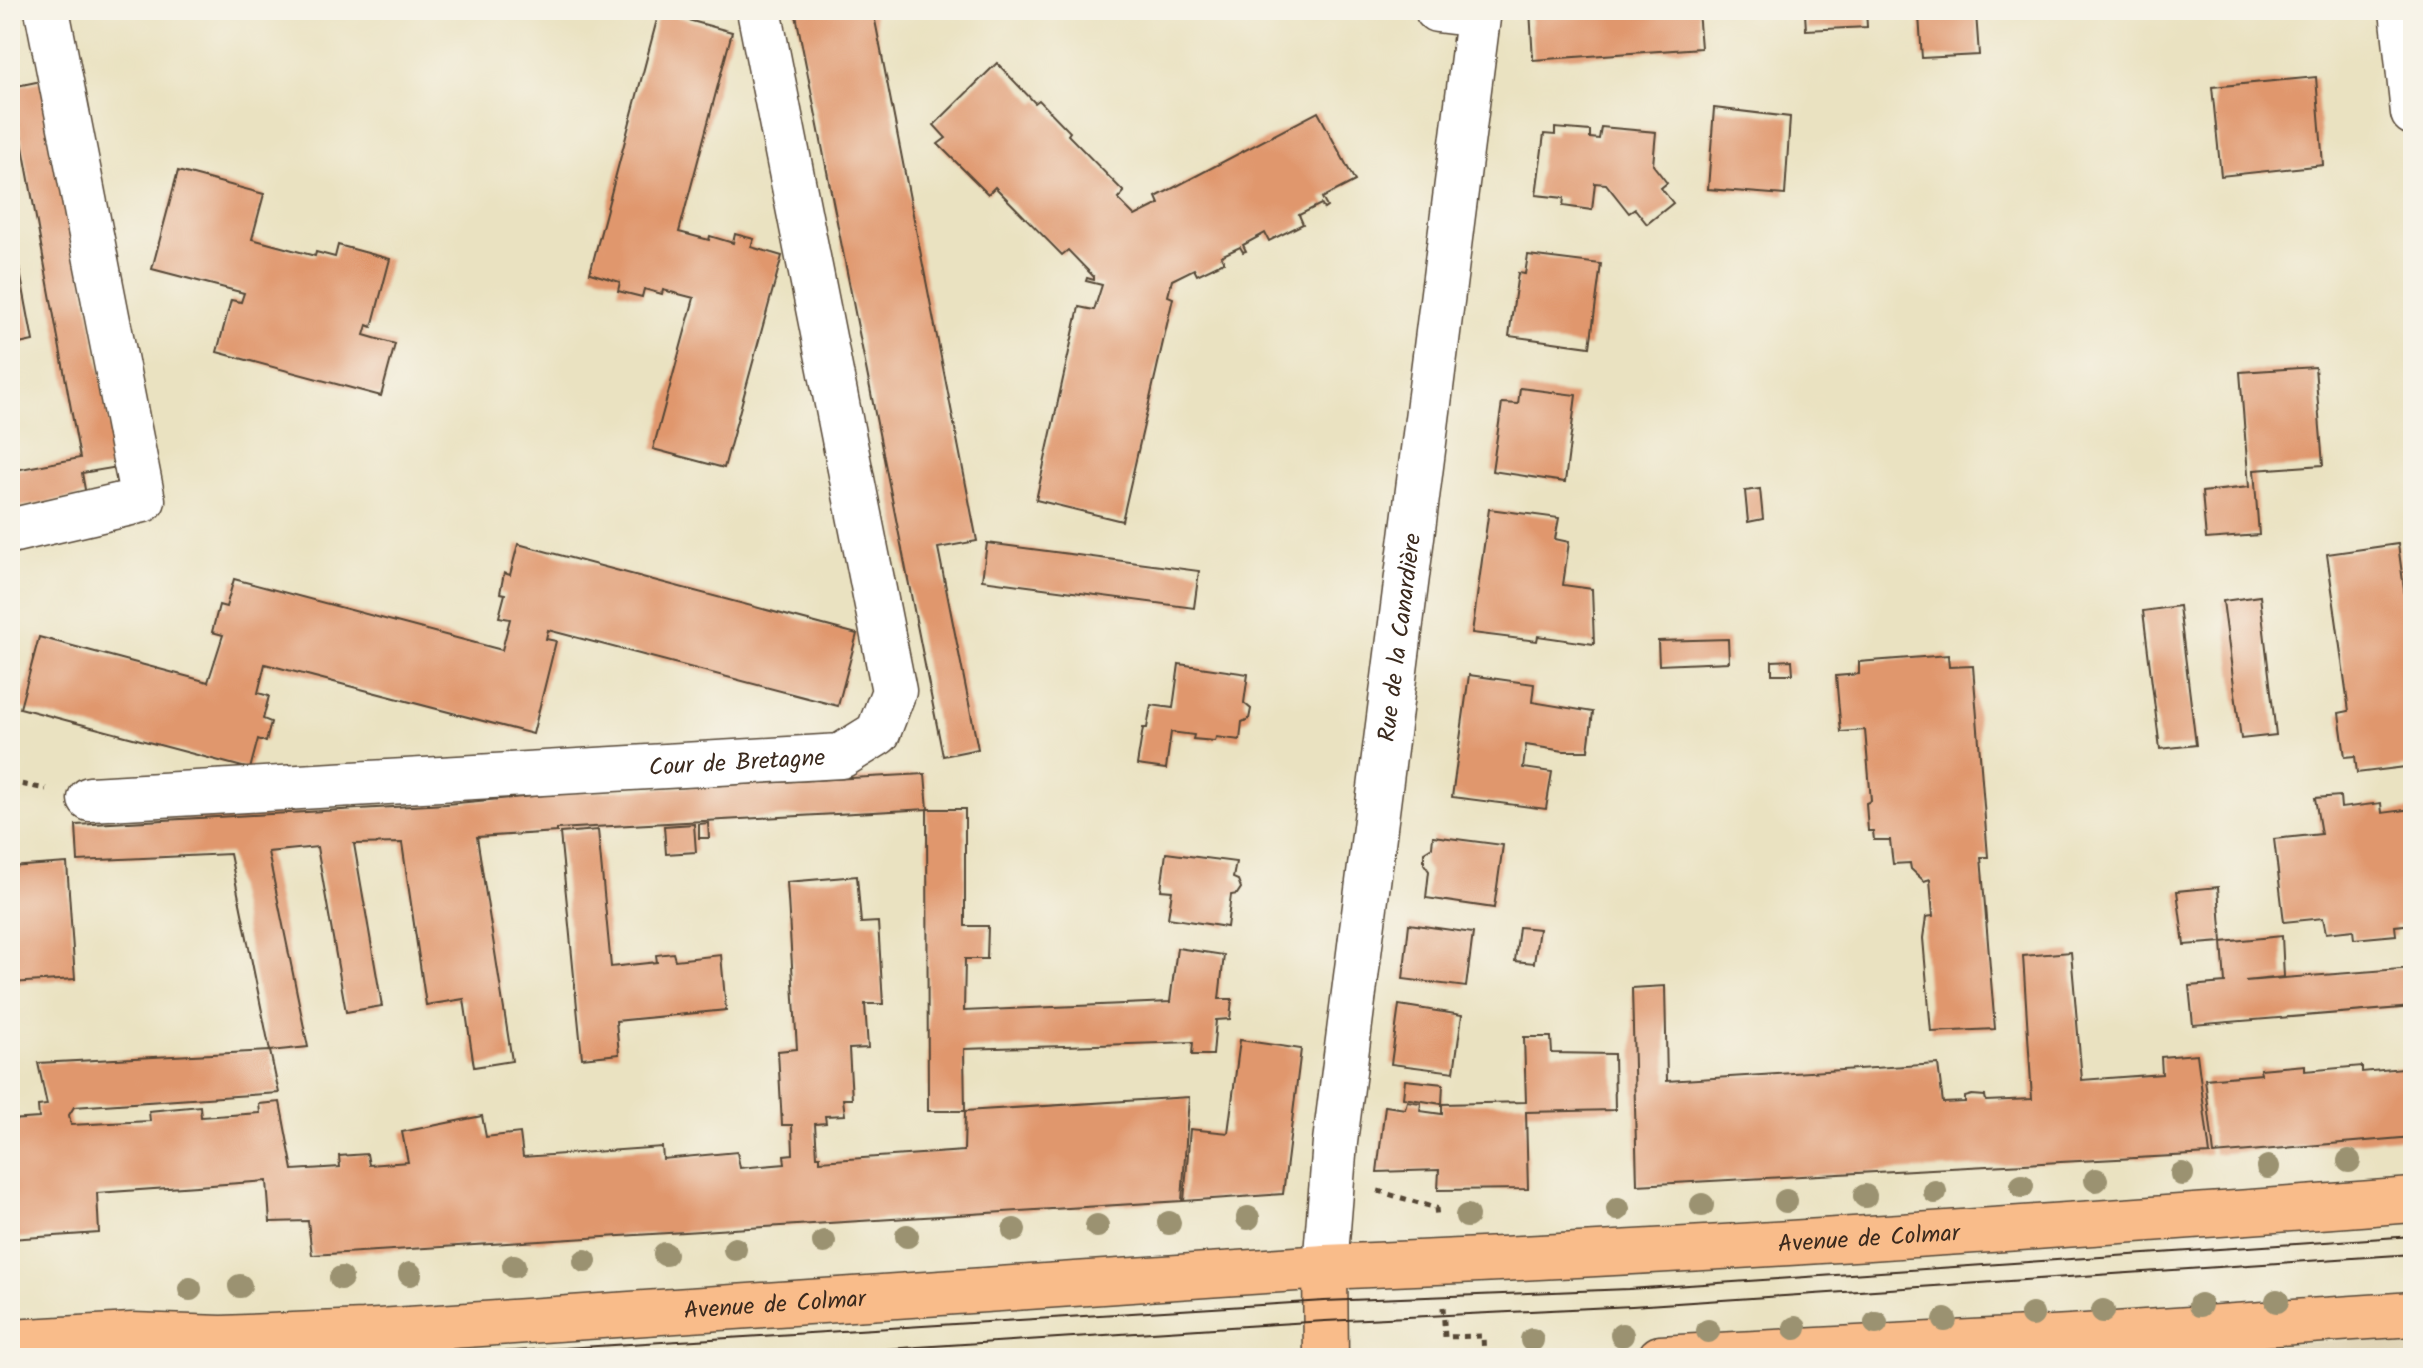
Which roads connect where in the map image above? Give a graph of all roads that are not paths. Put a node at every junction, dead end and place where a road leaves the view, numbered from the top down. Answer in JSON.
{"nodes":[{"id":1,"x":47,"y":10,"type":"edge"},
{"id":2,"x":759,"y":10,"type":"edge"},
{"id":3,"x":2402,"y":10,"type":"edge"},
{"id":4,"x":1465,"y":12,"type":"edge"},
{"id":5,"x":2413,"y":113,"type":"edge"},
{"id":6,"x":10,"y":531,"type":"edge"},
{"id":7,"x":90,"y":799,"type":"dead end"},
{"id":8,"x":2413,"y":1200,"type":"edge"},
{"id":9,"x":1325,"y":1267,"type":"junction"},
{"id":10,"x":2413,"y":1314,"type":"edge"},
{"id":11,"x":10,"y":1342,"type":"edge"},
{"id":12,"x":224,"y":1348,"type":"edge"},
{"id":13,"x":1326,"y":1358,"type":"edge"},
{"id":14,"x":1660,"y":1358,"type":"edge"}],
"edges":[{"from":1,"to":6,"type":"street"},
{"from":2,"to":7,"type":"street","name":"Cour de Bretagne"},
{"from":3,"to":5,"type":"street"},
{"from":4,"to":9,"type":"street","name":"Rue de la Canardière"},
{"from":8,"to":9,"type":"main road","name":"Avenue de Colmar"},
{"from":9,"to":12,"type":"main road","name":"Avenue de Colmar"},
{"from":9,"to":13,"type":"main road"},
{"from":10,"to":14,"type":"main road"},
{"from":11,"to":12,"type":"main road","name":"Avenue de Colmar"}]}
